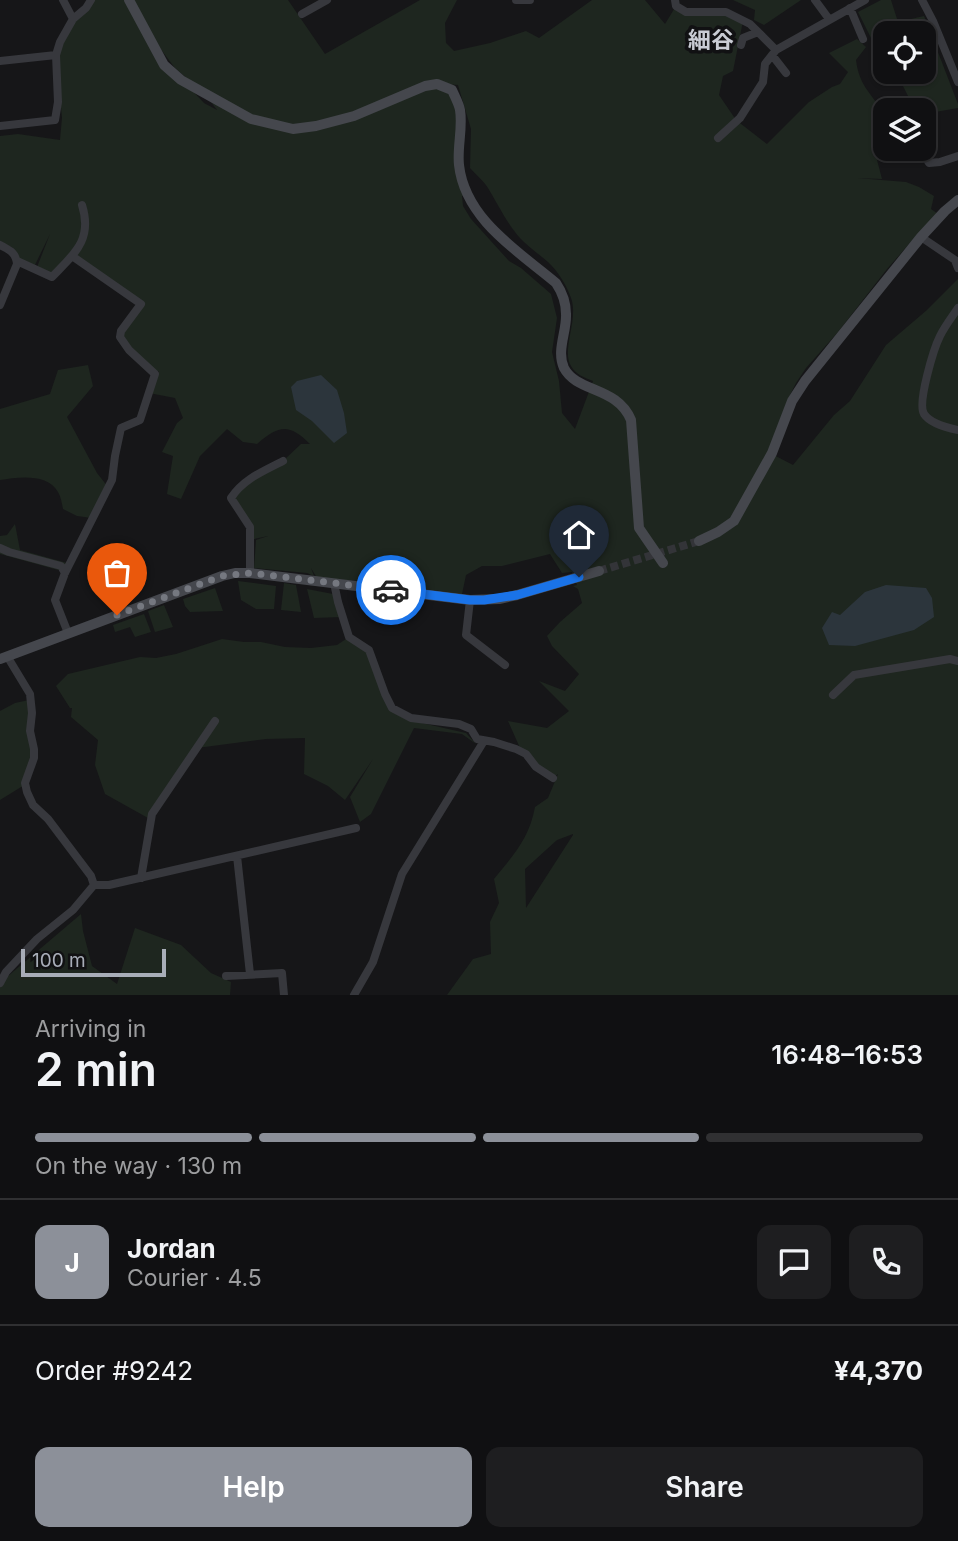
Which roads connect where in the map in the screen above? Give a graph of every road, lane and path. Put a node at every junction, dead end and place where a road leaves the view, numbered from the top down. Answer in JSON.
{"nodes":[{"id":1,"x":63,"y":0,"type":"edge"},
{"id":2,"x":91,"y":0,"type":"edge"},
{"id":3,"x":129,"y":0,"type":"edge"},
{"id":4,"x":327,"y":0,"type":"edge"},
{"id":5,"x":516,"y":0,"type":"edge"},
{"id":6,"x":530,"y":0,"type":"edge"},
{"id":7,"x":675,"y":0,"type":"edge"},
{"id":8,"x":815,"y":0,"type":"edge"},
{"id":9,"x":865,"y":0,"type":"edge"},
{"id":10,"x":922,"y":0,"type":"edge"},
{"id":11,"x":850,"y":8,"type":"junction"},
{"id":12,"x":302,"y":14,"type":"dead end"},
{"id":13,"x":73,"y":19,"type":"junction"},
{"id":14,"x":829,"y":19,"type":"junction"},
{"id":15,"x":758,"y":32,"type":"junction"},
{"id":16,"x":863,"y":39,"type":"dead end"},
{"id":17,"x":741,"y":45,"type":"dead end"},
{"id":18,"x":774,"y":52,"type":"junction"},
{"id":19,"x":56,"y":55,"type":"junction"},
{"id":20,"x":0,"y":61,"type":"edge"},
{"id":21,"x":786,"y":74,"type":"dead end"},
{"id":22,"x":958,"y":82,"type":"edge"},
{"id":23,"x":0,"y":126,"type":"edge"},
{"id":24,"x":718,"y":138,"type":"dead end"},
{"id":25,"x":958,"y":156,"type":"edge"},
{"id":26,"x":928,"y":161,"type":"edge"},
{"id":27,"x":958,"y":200,"type":"edge"},
{"id":28,"x":82,"y":205,"type":"dead end"},
{"id":29,"x":921,"y":237,"type":"junction"},
{"id":30,"x":0,"y":245,"type":"edge"},
{"id":31,"x":72,"y":256,"type":"junction"},
{"id":32,"x":17,"y":261,"type":"junction"},
{"id":33,"x":957,"y":261,"type":"edge"},
{"id":34,"x":0,"y":305,"type":"edge"},
{"id":35,"x":958,"y":308,"type":"edge"},
{"id":36,"x":958,"y":430,"type":"edge"},
{"id":37,"x":283,"y":461,"type":"dead end"},
{"id":38,"x":699,"y":541,"type":"tunnel mouth"},
{"id":39,"x":0,"y":548,"type":"edge"},
{"id":40,"x":663,"y":563,"type":"dead end"},
{"id":41,"x":599,"y":571,"type":"tunnel mouth"},
{"id":42,"x":65,"y":573,"type":"junction"},
{"id":43,"x":250,"y":573,"type":"junction"},
{"id":44,"x":334,"y":583,"type":"junction"},
{"id":45,"x":470,"y":600,"type":"junction"},
{"id":46,"x":68,"y":633,"type":"junction"},
{"id":47,"x":4,"y":657,"type":"edge"},
{"id":48,"x":958,"y":661,"type":"edge"},
{"id":49,"x":505,"y":665,"type":"dead end"},
{"id":50,"x":833,"y":695,"type":"dead end"},
{"id":51,"x":215,"y":721,"type":"dead end"},
{"id":52,"x":484,"y":741,"type":"junction"},
{"id":53,"x":552,"y":778,"type":"dead end"},
{"id":54,"x":356,"y":828,"type":"dead end"},
{"id":55,"x":237,"y":856,"type":"junction"},
{"id":56,"x":141,"y":878,"type":"junction"},
{"id":57,"x":94,"y":884,"type":"junction"},
{"id":58,"x":250,"y":974,"type":"junction"},
{"id":59,"x":226,"y":976,"type":"dead end"},
{"id":60,"x":0,"y":983,"type":"edge"},
{"id":61,"x":284,"y":995,"type":"edge"},
{"id":62,"x":354,"y":995,"type":"edge"}],
"edges":[{"from":1,"to":13,"type":"street"},
{"from":2,"to":13,"type":"street"},
{"from":3,"to":40,"type":"street"},
{"from":4,"to":12,"type":"street"},
{"from":5,"to":6,"type":"street"},
{"from":7,"to":15,"type":"street"},
{"from":8,"to":14,"type":"street"},
{"from":9,"to":11,"type":"street"},
{"from":10,"to":22,"type":"street"},
{"from":11,"to":14,"type":"street"},
{"from":11,"to":16,"type":"street"},
{"from":13,"to":19,"type":"street"},
{"from":14,"to":18,"type":"street"},
{"from":15,"to":17,"type":"street"},
{"from":15,"to":18,"type":"street"},
{"from":18,"to":21,"type":"street"},
{"from":18,"to":24,"type":"street"},
{"from":19,"to":20,"type":"street"},
{"from":19,"to":23,"type":"street"},
{"from":25,"to":26,"type":"street"},
{"from":27,"to":29,"type":"street"},
{"from":28,"to":31,"type":"street"},
{"from":29,"to":33,"type":"street"},
{"from":29,"to":38,"type":"street"},
{"from":30,"to":32,"type":"street"},
{"from":31,"to":32,"type":"street"},
{"from":31,"to":42,"type":"street"},
{"from":32,"to":34,"type":"street"},
{"from":35,"to":36,"type":"street"},
{"from":37,"to":43,"type":"street"},
{"from":39,"to":42,"type":"street"},
{"from":41,"to":45,"type":"street"},
{"from":42,"to":46,"type":"street"},
{"from":43,"to":44,"type":"street"},
{"from":43,"to":46,"type":"street"},
{"from":44,"to":45,"type":"street"},
{"from":44,"to":52,"type":"street"},
{"from":45,"to":49,"type":"street"},
{"from":46,"to":47,"type":"street"},
{"from":47,"to":57,"type":"street"},
{"from":48,"to":50,"type":"street"},
{"from":51,"to":56,"type":"street"},
{"from":52,"to":53,"type":"street"},
{"from":52,"to":62,"type":"street"},
{"from":54,"to":55,"type":"street"},
{"from":55,"to":56,"type":"street"},
{"from":55,"to":58,"type":"street"},
{"from":56,"to":57,"type":"street"},
{"from":57,"to":60,"type":"street"},
{"from":58,"to":59,"type":"street"},
{"from":58,"to":61,"type":"street"}]}
